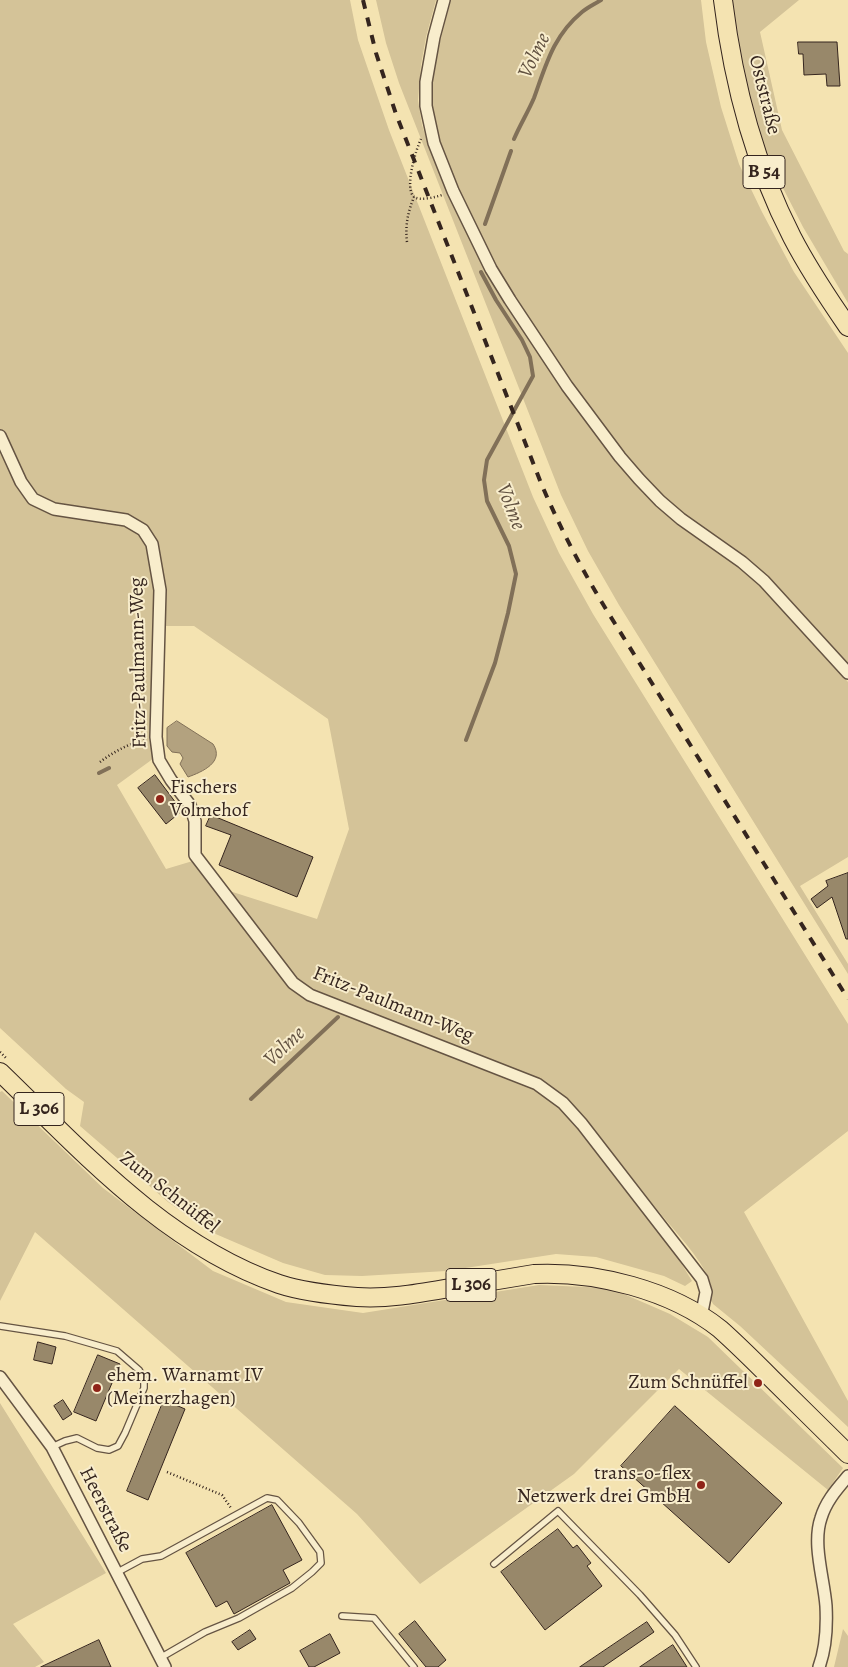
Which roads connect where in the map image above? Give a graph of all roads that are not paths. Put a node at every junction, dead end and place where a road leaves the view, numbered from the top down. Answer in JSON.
{"nodes":[{"id":1,"x":444,"y":0,"type":"edge"},
{"id":2,"x":723,"y":0,"type":"edge"},
{"id":3,"x":848,"y":327,"type":"edge"},
{"id":4,"x":0,"y":436,"type":"edge"},
{"id":5,"x":848,"y":673,"type":"edge"},
{"id":6,"x":3,"y":1065,"type":"edge"},
{"id":7,"x":701,"y":1317,"type":"junction"},
{"id":8,"x":0,"y":1326,"type":"edge"},
{"id":9,"x":0,"y":1377,"type":"edge"},
{"id":10,"x":52,"y":1447,"type":"junction"},
{"id":11,"x":848,"y":1454,"type":"edge"},
{"id":12,"x":848,"y":1476,"type":"edge"},
{"id":13,"x":494,"y":1564,"type":"dead end"},
{"id":14,"x":116,"y":1573,"type":"junction"},
{"id":15,"x":342,"y":1616,"type":"dead end"},
{"id":16,"x":162,"y":1663,"type":"edge"},
{"id":17,"x":414,"y":1667,"type":"edge"},
{"id":18,"x":696,"y":1667,"type":"edge"},
{"id":19,"x":819,"y":1667,"type":"edge"}],
"edges":[{"from":1,"to":5,"type":"street"},
{"from":2,"to":3,"type":"main road","name":"Oststraße","number":"B 54"},
{"from":4,"to":7,"type":"street","name":"Fritz-Paulmann-Weg"},
{"from":6,"to":7,"type":"main road","name":"Zum Schnüffel","number":"L 306"},
{"from":7,"to":11,"type":"main road","name":"Zum Schnüffel","number":"L 306"},
{"from":8,"to":10,"type":"lane"},
{"from":9,"to":10,"type":"street","name":"Heerstraße"},
{"from":10,"to":14,"type":"street","name":"Heerstraße"},
{"from":12,"to":19,"type":"street"},
{"from":13,"to":18,"type":"lane"},
{"from":14,"to":16,"type":"street","name":"Heerstraße"},
{"from":14,"to":16,"type":"lane"},
{"from":15,"to":17,"type":"lane"}]}
